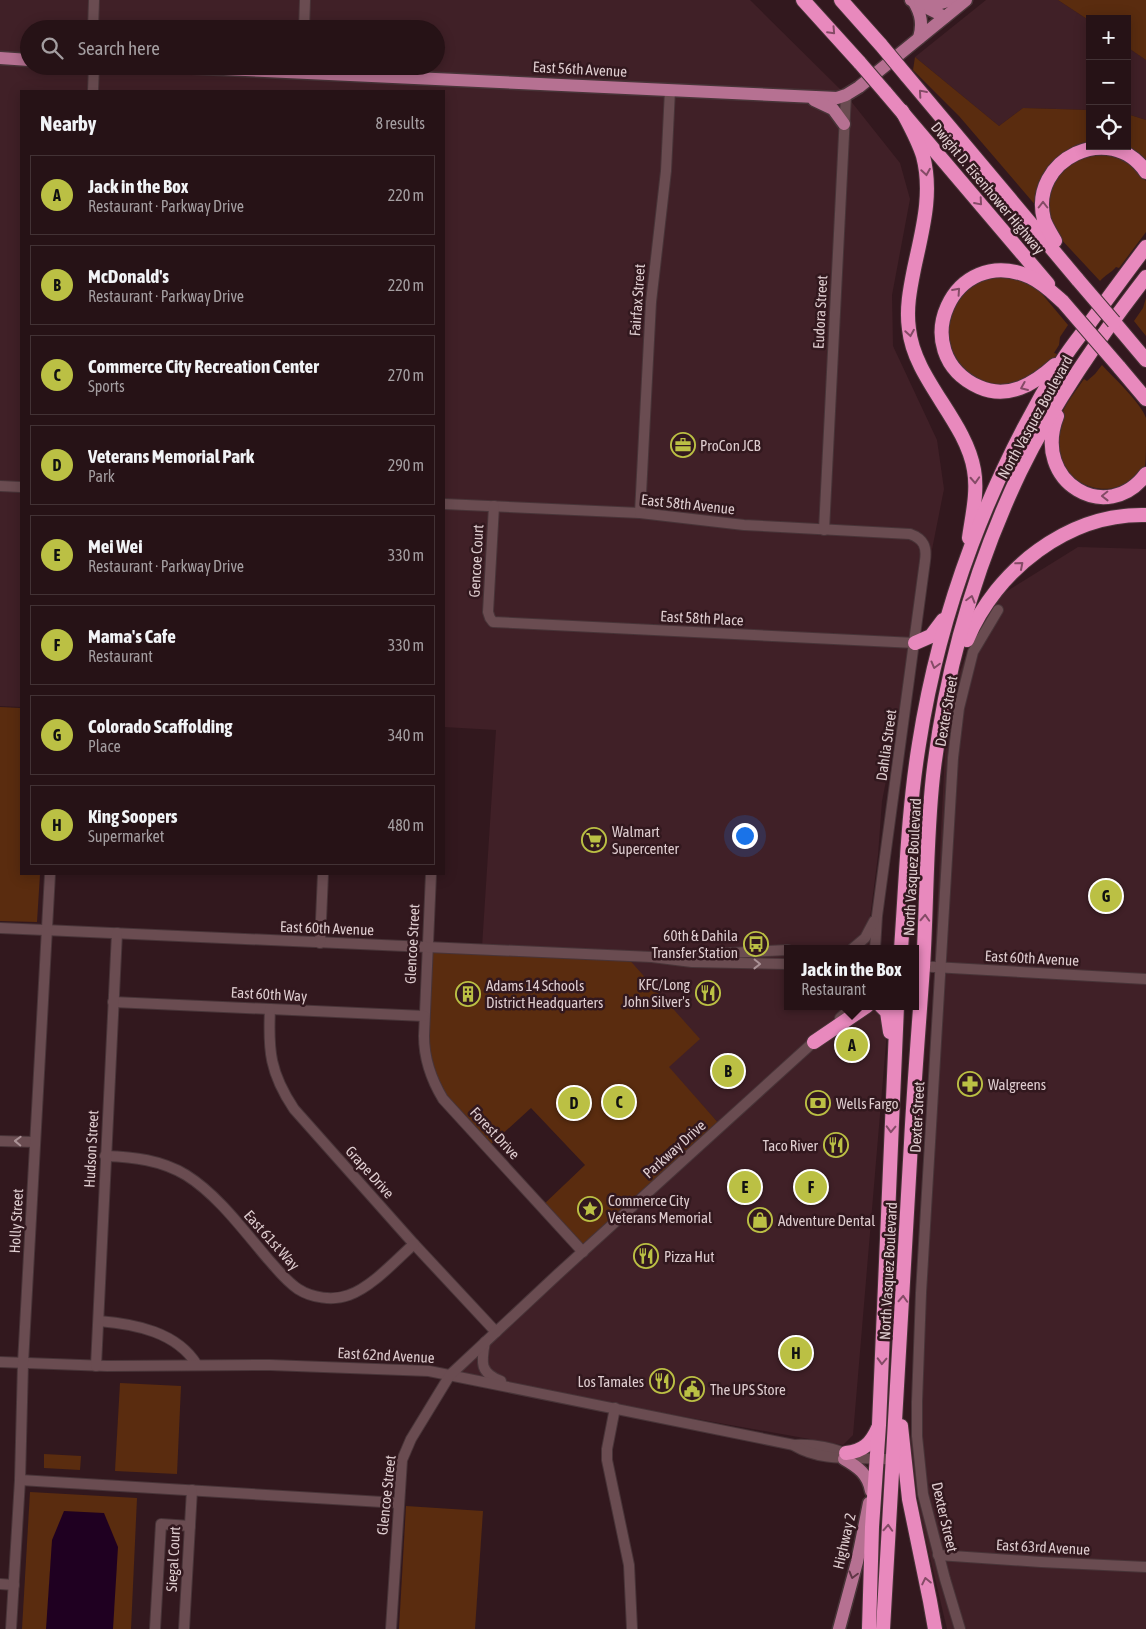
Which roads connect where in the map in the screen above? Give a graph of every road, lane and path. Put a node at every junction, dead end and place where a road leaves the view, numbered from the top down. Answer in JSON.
{"nodes":[{"id":1,"x":94,"y":0,"type":"edge"},
{"id":2,"x":305,"y":0,"type":"edge"},
{"id":3,"x":802,"y":0,"type":"edge"},
{"id":4,"x":841,"y":0,"type":"edge"},
{"id":5,"x":951,"y":0,"type":"edge"},
{"id":6,"x":966,"y":0,"type":"edge"},
{"id":7,"x":914,"y":2,"type":"edge"},
{"id":8,"x":945,"y":18,"type":"junction"},
{"id":9,"x":93,"y":20,"type":"edge"},
{"id":10,"x":304,"y":20,"type":"edge"},
{"id":11,"x":919,"y":38,"type":"junction"},
{"id":12,"x":0,"y":58,"type":"edge"},
{"id":13,"x":20,"y":59,"type":"edge"},
{"id":14,"x":94,"y":75,"type":"edge"},
{"id":15,"x":394,"y":75,"type":"edge"},
{"id":16,"x":93,"y":90,"type":"edge"},
{"id":17,"x":670,"y":90,"type":"junction"},
{"id":18,"x":846,"y":95,"type":"junction"},
{"id":19,"x":800,"y":96,"type":"junction"},
{"id":20,"x":902,"y":111,"type":"junction"},
{"id":21,"x":844,"y":124,"type":"junction"},
{"id":22,"x":1146,"y":172,"type":"edge"},
{"id":23,"x":1146,"y":235,"type":"edge"},
{"id":24,"x":1146,"y":247,"type":"edge"},
{"id":25,"x":1124,"y":276,"type":"junction"},
{"id":26,"x":1146,"y":277,"type":"edge"},
{"id":27,"x":1078,"y":280,"type":"junction"},
{"id":28,"x":1146,"y":283,"type":"edge"},
{"id":29,"x":1130,"y":297,"type":"junction"},
{"id":30,"x":1063,"y":302,"type":"junction"},
{"id":31,"x":1141,"y":344,"type":"edge"},
{"id":32,"x":1064,"y":358,"type":"junction"},
{"id":33,"x":1146,"y":360,"type":"edge"},
{"id":34,"x":1070,"y":384,"type":"junction"},
{"id":35,"x":1145,"y":399,"type":"edge"},
{"id":36,"x":1146,"y":474,"type":"edge"},
{"id":37,"x":0,"y":486,"type":"edge"},
{"id":38,"x":20,"y":487,"type":"edge"},
{"id":39,"x":445,"y":504,"type":"edge"},
{"id":40,"x":494,"y":506,"type":"junction"},
{"id":41,"x":640,"y":513,"type":"junction"},
{"id":42,"x":1146,"y":515,"type":"edge"},
{"id":43,"x":824,"y":530,"type":"junction"},
{"id":44,"x":925,"y":545,"type":"joint"},
{"id":45,"x":965,"y":564,"type":"junction"},
{"id":46,"x":952,"y":601,"type":"junction"},
{"id":47,"x":998,"y":610,"type":"dead end"},
{"id":48,"x":490,"y":618,"type":"joint"},
{"id":49,"x":915,"y":642,"type":"junction"},
{"id":50,"x":947,"y":697,"type":"junction"},
{"id":51,"x":50,"y":875,"type":"edge"},
{"id":52,"x":323,"y":875,"type":"edge"},
{"id":53,"x":431,"y":875,"type":"edge"},
{"id":54,"x":877,"y":916,"type":"junction"},
{"id":55,"x":0,"y":928,"type":"edge"},
{"id":56,"x":47,"y":930,"type":"junction"},
{"id":57,"x":117,"y":933,"type":"junction"},
{"id":58,"x":320,"y":943,"type":"junction"},
{"id":59,"x":857,"y":945,"type":"edge"},
{"id":60,"x":875,"y":945,"type":"edge"},
{"id":61,"x":901,"y":945,"type":"edge"},
{"id":62,"x":427,"y":947,"type":"junction"},
{"id":63,"x":784,"y":950,"type":"edge"},
{"id":64,"x":652,"y":957,"type":"junction"},
{"id":65,"x":784,"y":964,"type":"edge"},
{"id":66,"x":919,"y":967,"type":"edge"},
{"id":67,"x":942,"y":968,"type":"junction"},
{"id":68,"x":1146,"y":979,"type":"edge"},
{"id":69,"x":113,"y":1002,"type":"junction"},
{"id":70,"x":270,"y":1009,"type":"junction"},
{"id":71,"x":849,"y":1010,"type":"edge"},
{"id":72,"x":861,"y":1010,"type":"edge"},
{"id":73,"x":884,"y":1010,"type":"edge"},
{"id":74,"x":897,"y":1010,"type":"edge"},
{"id":75,"x":917,"y":1010,"type":"edge"},
{"id":76,"x":424,"y":1016,"type":"junction"},
{"id":77,"x":814,"y":1042,"type":"junction"},
{"id":78,"x":894,"y":1063,"type":"junction"},
{"id":79,"x":0,"y":1141,"type":"edge"},
{"id":80,"x":35,"y":1142,"type":"junction"},
{"id":81,"x":105,"y":1156,"type":"junction"},
{"id":82,"x":414,"y":1244,"type":"junction"},
{"id":83,"x":583,"y":1252,"type":"junction"},
{"id":84,"x":99,"y":1321,"type":"junction"},
{"id":85,"x":496,"y":1332,"type":"junction"},
{"id":86,"x":485,"y":1342,"type":"junction"},
{"id":87,"x":900,"y":1348,"type":"junction"},
{"id":88,"x":0,"y":1362,"type":"edge"},
{"id":89,"x":23,"y":1364,"type":"junction"},
{"id":90,"x":197,"y":1365,"type":"junction"},
{"id":91,"x":96,"y":1366,"type":"junction"},
{"id":92,"x":450,"y":1375,"type":"junction"},
{"id":93,"x":526,"y":1390,"type":"junction"},
{"id":94,"x":615,"y":1408,"type":"junction"},
{"id":95,"x":879,"y":1425,"type":"junction"},
{"id":96,"x":848,"y":1457,"type":"junction"},
{"id":97,"x":881,"y":1459,"type":"junction"},
{"id":98,"x":20,"y":1480,"type":"junction"},
{"id":99,"x":192,"y":1490,"type":"junction"},
{"id":100,"x":872,"y":1491,"type":"junction"},
{"id":101,"x":399,"y":1502,"type":"junction"},
{"id":102,"x":190,"y":1526,"type":"junction"},
{"id":103,"x":938,"y":1555,"type":"junction"},
{"id":104,"x":1146,"y":1568,"type":"edge"},
{"id":105,"x":0,"y":1584,"type":"edge"},
{"id":106,"x":14,"y":1585,"type":"junction"},
{"id":107,"x":11,"y":1629,"type":"edge"},
{"id":108,"x":155,"y":1629,"type":"edge"},
{"id":109,"x":184,"y":1629,"type":"edge"},
{"id":110,"x":391,"y":1629,"type":"edge"},
{"id":111,"x":632,"y":1629,"type":"edge"},
{"id":112,"x":839,"y":1629,"type":"edge"},
{"id":113,"x":869,"y":1629,"type":"edge"},
{"id":114,"x":882,"y":1629,"type":"edge"},
{"id":115,"x":935,"y":1629,"type":"edge"},
{"id":116,"x":960,"y":1629,"type":"edge"}],
"edges":[{"from":1,"to":9,"type":"street"},
{"from":2,"to":10,"type":"street"},
{"from":3,"to":20,"type":"highway","name":"Dwight D. Eisenhower Highway","one_way":true,"bridge":true},
{"from":27,"to":4,"type":"highway","name":"Dwight D. Eisenhower Highway","one_way":true,"bridge":true},
{"from":5,"to":7,"type":"main road"},
{"from":6,"to":8,"type":"main road","name":"East 56th Avenue"},
{"from":7,"to":8,"type":"main road"},
{"from":7,"to":11,"type":"main road"},
{"from":8,"to":11,"type":"main road","name":"East 56th Avenue"},
{"from":11,"to":18,"type":"main road","name":"East 56th Avenue"},
{"from":12,"to":13,"type":"main road"},
{"from":14,"to":16,"type":"street"},
{"from":15,"to":17,"type":"main road","name":"East 56th Avenue"},
{"from":17,"to":19,"type":"main road","name":"East 56th Avenue"},
{"from":17,"to":41,"type":"street","name":"Fairfax Street"},
{"from":18,"to":19,"type":"main road","name":"East 56th Avenue"},
{"from":18,"to":21,"type":"street","name":"Eudora Street"},
{"from":19,"to":21,"type":"main road"},
{"from":20,"to":30,"type":"highway","name":"Dwight D. Eisenhower Highway","one_way":true},
{"from":20,"to":45,"type":"highway","one_way":true},
{"from":21,"to":43,"type":"street","name":"Eudora Street"},
{"from":27,"to":22,"type":"highway","one_way":true},
{"from":23,"to":25,"type":"highway"},
{"from":24,"to":25,"type":"highway","name":"North Vasquez Boulevard"},
{"from":25,"to":32,"type":"highway","name":"North Vasquez Boulevard"},
{"from":26,"to":29,"type":"highway","name":"North Vasquez Boulevard"},
{"from":27,"to":31,"type":"highway","name":"Dwight D. Eisenhower Highway","bridge":true},
{"from":28,"to":29,"type":"highway"},
{"from":29,"to":34,"type":"highway","name":"North Vasquez Boulevard"},
{"from":32,"to":30,"type":"highway","one_way":true},
{"from":30,"to":35,"type":"highway","name":"Dwight D. Eisenhower Highway","bridge":true},
{"from":31,"to":33,"type":"highway"},
{"from":32,"to":45,"type":"highway","name":"North Vasquez Boulevard"},
{"from":36,"to":34,"type":"highway","one_way":true},
{"from":50,"to":34,"type":"highway","name":"North Vasquez Boulevard","one_way":true},
{"from":37,"to":38,"type":"street"},
{"from":39,"to":40,"type":"street","name":"East 58th Avenue"},
{"from":40,"to":41,"type":"street","name":"East 58th Avenue"},
{"from":40,"to":48,"type":"street","name":"Gencoe Court"},
{"from":41,"to":43,"type":"street","name":"East 58th Avenue"},
{"from":50,"to":42,"type":"highway","one_way":true},
{"from":43,"to":44,"type":"street","name":"East 58th Avenue"},
{"from":44,"to":49,"type":"street","name":"Dahlia Street"},
{"from":45,"to":46,"type":"highway","name":"North Vasquez Boulevard"},
{"from":46,"to":49,"type":"highway"},
{"from":46,"to":61,"type":"highway","name":"North Vasquez Boulevard","one_way":true},
{"from":47,"to":67,"type":"street","name":"Dexter Street"},
{"from":48,"to":49,"type":"street","name":"East 58th Place"},
{"from":49,"to":54,"type":"street","name":"Dahlia Street"},
{"from":66,"to":50,"type":"highway","name":"North Vasquez Boulevard","one_way":true},
{"from":51,"to":56,"type":"street","name":"Holly Street"},
{"from":52,"to":58,"type":"street"},
{"from":53,"to":62,"type":"street","name":"Glencoe Street"},
{"from":54,"to":59,"type":"street"},
{"from":54,"to":60,"type":"street","name":"Dahlia Street"},
{"from":55,"to":56,"type":"street","name":"East 60th Avenue"},
{"from":56,"to":57,"type":"street","name":"East 60th Avenue"},
{"from":56,"to":80,"type":"street","name":"Holly Street"},
{"from":57,"to":58,"type":"street","name":"East 60th Avenue"},
{"from":57,"to":69,"type":"street","name":"Hudson Street"},
{"from":58,"to":62,"type":"street","name":"East 60th Avenue"},
{"from":62,"to":64,"type":"street","name":"East 60th Avenue"},
{"from":62,"to":76,"type":"street","name":"Glencoe Street"},
{"from":63,"to":64,"type":"street","name":"East 60th Avenue"},
{"from":64,"to":65,"type":"street","name":"East 60th Avenue","one_way":true},
{"from":66,"to":67,"type":"street","name":"East 60th Avenue"},
{"from":67,"to":68,"type":"street","name":"East 60th Avenue"},
{"from":67,"to":103,"type":"street","name":"Dexter Street"},
{"from":69,"to":70,"type":"street","name":"East 60th Way"},
{"from":69,"to":81,"type":"street","name":"Hudson Street"},
{"from":70,"to":76,"type":"street","name":"East 60th Way"},
{"from":70,"to":82,"type":"street","name":"Grape Drive"},
{"from":71,"to":77,"type":"street","name":"Parkway Drive"},
{"from":72,"to":77,"type":"highway"},
{"from":73,"to":78,"type":"highway"},
{"from":74,"to":78,"type":"highway","name":"North Vasquez Boulevard"},
{"from":87,"to":75,"type":"highway","name":"North Vasquez Boulevard","one_way":true},
{"from":76,"to":83,"type":"street","name":"Forest Drive"},
{"from":77,"to":83,"type":"street","name":"Parkway Drive"},
{"from":78,"to":95,"type":"highway","name":"North Vasquez Boulevard","one_way":true},
{"from":80,"to":79,"type":"street","one_way":true},
{"from":80,"to":89,"type":"street","name":"Holly Street"},
{"from":81,"to":82,"type":"street","name":"East 61st Way"},
{"from":81,"to":84,"type":"street","name":"Hudson Street"},
{"from":82,"to":85,"type":"street","name":"Grape Drive"},
{"from":83,"to":85,"type":"street","name":"Parkway Drive"},
{"from":84,"to":90,"type":"street"},
{"from":84,"to":91,"type":"street","name":"Hudson Street"},
{"from":85,"to":86,"type":"street","name":"Parkway Drive"},
{"from":86,"to":92,"type":"street","name":"Parkway Drive"},
{"from":86,"to":93,"type":"street"},
{"from":114,"to":87,"type":"highway","name":"North Vasquez Boulevard","one_way":true},
{"from":115,"to":87,"type":"highway","one_way":true},
{"from":88,"to":89,"type":"street","name":"East 62nd Avenue"},
{"from":89,"to":91,"type":"street","name":"East 62nd Avenue"},
{"from":89,"to":98,"type":"street","name":"Holly Street"},
{"from":90,"to":91,"type":"street","name":"East 62nd Avenue"},
{"from":90,"to":92,"type":"street","name":"East 62nd Avenue"},
{"from":92,"to":93,"type":"street","name":"East 62nd Avenue"},
{"from":92,"to":101,"type":"street","name":"Glencoe Street"},
{"from":93,"to":94,"type":"street","name":"East 62nd Avenue"},
{"from":94,"to":96,"type":"street","name":"East 62nd Avenue"},
{"from":94,"to":111,"type":"street"},
{"from":95,"to":96,"type":"highway"},
{"from":95,"to":97,"type":"highway","name":"North Vasquez Boulevard"},
{"from":96,"to":97,"type":"street","name":"East 62nd Avenue"},
{"from":96,"to":100,"type":"main road"},
{"from":97,"to":100,"type":"main road","name":"Highway 2"},
{"from":97,"to":113,"type":"highway","name":"North Vasquez Boulevard"},
{"from":98,"to":99,"type":"street"},
{"from":98,"to":106,"type":"street","name":"Holly Street"},
{"from":99,"to":101,"type":"street"},
{"from":99,"to":102,"type":"street","name":"Siegal Court"},
{"from":100,"to":112,"type":"main road","name":"Highway 2","one_way":true},
{"from":101,"to":110,"type":"street","name":"Glencoe Street"},
{"from":102,"to":108,"type":"street"},
{"from":102,"to":109,"type":"street","name":"Siegal Court"},
{"from":103,"to":104,"type":"street","name":"East 63rd Avenue"},
{"from":103,"to":116,"type":"street","name":"Dexter Street"},
{"from":105,"to":106,"type":"street"},
{"from":106,"to":107,"type":"street","name":"Holly Street"}]}
